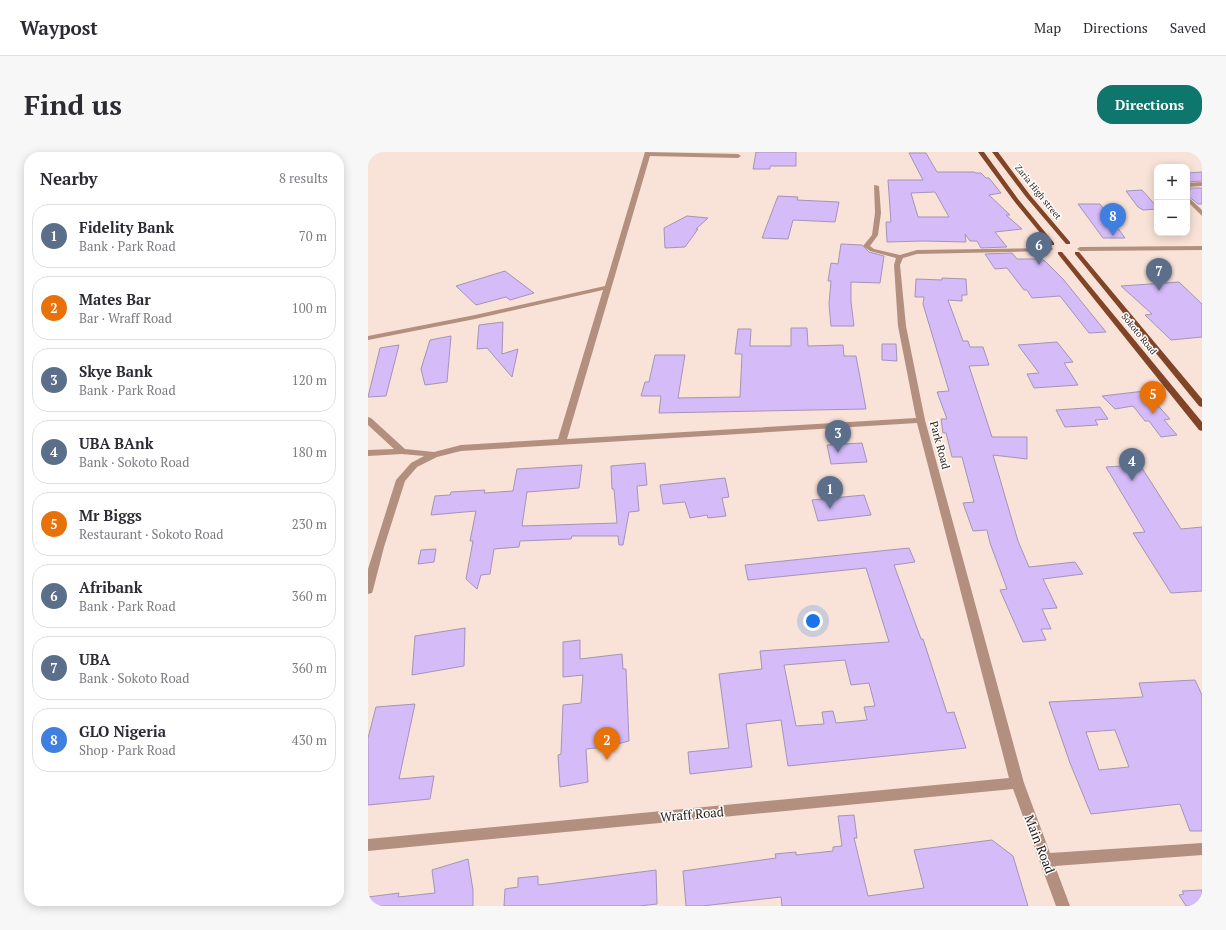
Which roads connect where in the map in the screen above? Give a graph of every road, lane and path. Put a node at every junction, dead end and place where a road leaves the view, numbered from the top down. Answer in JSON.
{"nodes":[{"id":1,"x":982,"y":152,"type":"edge"},
{"id":2,"x":995,"y":152,"type":"edge"},
{"id":3,"x":647,"y":153,"type":"edge"},
{"id":4,"x":738,"y":156,"type":"dead end"},
{"id":5,"x":1202,"y":184,"type":"edge"},
{"id":6,"x":1190,"y":185,"type":"edge"},
{"id":7,"x":876,"y":186,"type":"dead end"},
{"id":8,"x":1189,"y":200,"type":"edge"},
{"id":9,"x":1202,"y":214,"type":"edge"},
{"id":10,"x":1068,"y":242,"type":"junction"},
{"id":11,"x":1051,"y":246,"type":"junction"},
{"id":12,"x":1202,"y":248,"type":"edge"},
{"id":13,"x":1079,"y":251,"type":"junction"},
{"id":14,"x":1060,"y":253,"type":"junction"},
{"id":15,"x":900,"y":257,"type":"junction"},
{"id":16,"x":608,"y":287,"type":"junction"},
{"id":17,"x":368,"y":338,"type":"edge"},
{"id":18,"x":1202,"y":404,"type":"edge"},
{"id":19,"x":368,"y":420,"type":"edge"},
{"id":20,"x":921,"y":420,"type":"junction"},
{"id":21,"x":1202,"y":428,"type":"edge"},
{"id":22,"x":561,"y":443,"type":"junction"},
{"id":23,"x":402,"y":451,"type":"junction"},
{"id":24,"x":368,"y":454,"type":"edge"},
{"id":25,"x":434,"y":455,"type":"junction"},
{"id":26,"x":368,"y":590,"type":"edge"},
{"id":27,"x":1017,"y":783,"type":"junction"},
{"id":28,"x":368,"y":845,"type":"edge"},
{"id":29,"x":1202,"y":849,"type":"edge"},
{"id":30,"x":1047,"y":860,"type":"junction"},
{"id":31,"x":1064,"y":906,"type":"edge"}],
"edges":[{"from":1,"to":11,"type":"main road"},
{"from":2,"to":10,"type":"main road","name":"Zaria High street"},
{"from":3,"to":4,"type":"street"},
{"from":3,"to":16,"type":"street"},
{"from":5,"to":6,"type":"street"},
{"from":7,"to":15,"type":"street"},
{"from":8,"to":9,"type":"street"},
{"from":10,"to":11,"type":"main road"},
{"from":10,"to":13,"type":"main road","name":"Zaria High street"},
{"from":11,"to":14,"type":"main road"},
{"from":11,"to":15,"type":"street"},
{"from":12,"to":13,"type":"street"},
{"from":13,"to":14,"type":"main road"},
{"from":13,"to":18,"type":"main road","name":"Sokoto Road"},
{"from":14,"to":21,"type":"main road","name":"Sokoto Road"},
{"from":15,"to":20,"type":"street","name":"Park Road"},
{"from":16,"to":17,"type":"street"},
{"from":16,"to":22,"type":"street"},
{"from":19,"to":23,"type":"street"},
{"from":20,"to":22,"type":"street"},
{"from":20,"to":27,"type":"street","name":"Park Road"},
{"from":22,"to":25,"type":"street"},
{"from":23,"to":24,"type":"street"},
{"from":23,"to":25,"type":"street"},
{"from":25,"to":26,"type":"street"},
{"from":27,"to":28,"type":"street","name":"Wraff Road"},
{"from":27,"to":30,"type":"street","name":"Main Road"},
{"from":29,"to":30,"type":"street"},
{"from":30,"to":31,"type":"street","name":"Main Road"}]}
